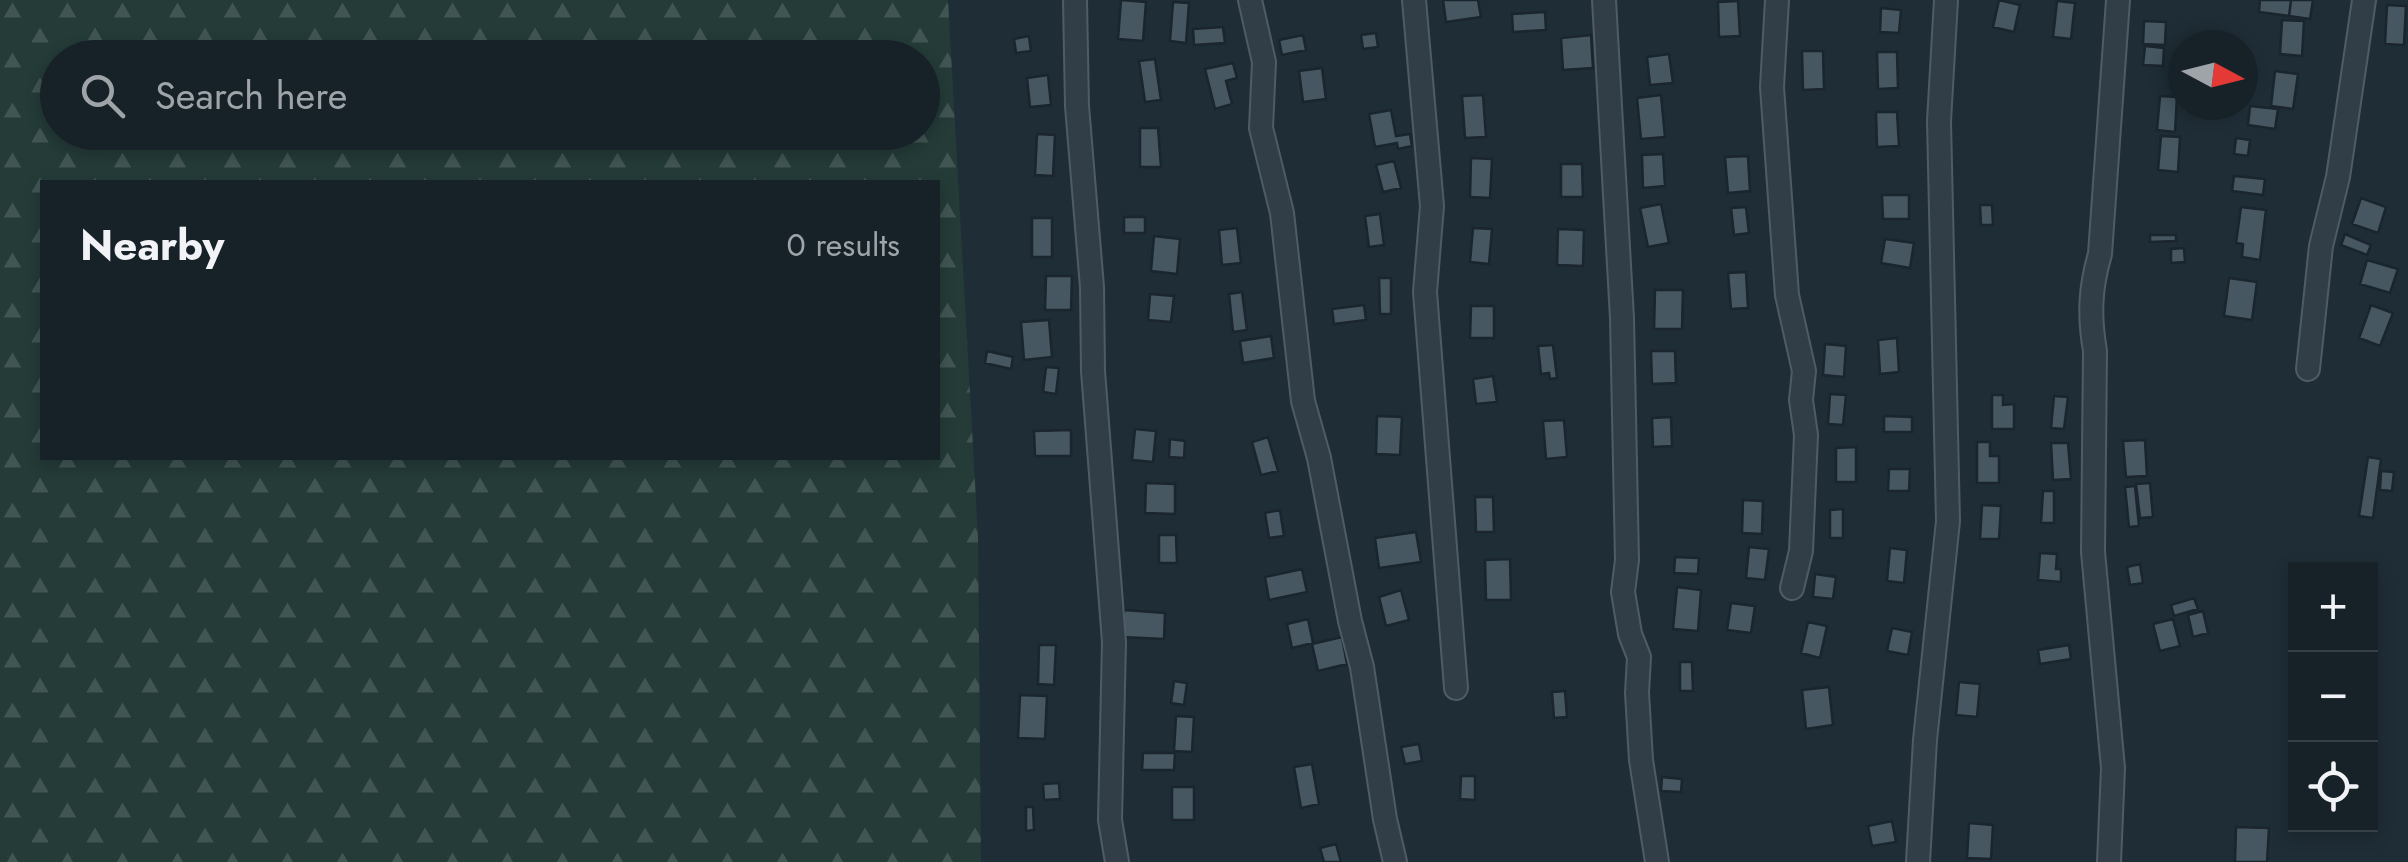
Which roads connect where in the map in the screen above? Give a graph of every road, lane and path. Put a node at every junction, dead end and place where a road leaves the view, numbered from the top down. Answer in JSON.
{"nodes":[{"id":1,"x":1075,"y":0,"type":"edge"},
{"id":2,"x":1250,"y":0,"type":"edge"},
{"id":3,"x":1414,"y":0,"type":"edge"},
{"id":4,"x":1604,"y":0,"type":"edge"},
{"id":5,"x":1778,"y":0,"type":"edge"},
{"id":6,"x":1946,"y":0,"type":"edge"},
{"id":7,"x":2118,"y":0,"type":"edge"},
{"id":8,"x":2364,"y":0,"type":"edge"},
{"id":9,"x":2308,"y":368,"type":"dead end"},
{"id":10,"x":1792,"y":588,"type":"dead end"},
{"id":11,"x":1456,"y":688,"type":"dead end"},
{"id":12,"x":1117,"y":862,"type":"edge"},
{"id":13,"x":1395,"y":862,"type":"edge"},
{"id":14,"x":1658,"y":862,"type":"edge"},
{"id":15,"x":1918,"y":862,"type":"edge"},
{"id":16,"x":2109,"y":862,"type":"edge"}],
"edges":[{"from":1,"to":12,"type":"street"},
{"from":2,"to":13,"type":"street"},
{"from":3,"to":11,"type":"street"},
{"from":4,"to":14,"type":"street"},
{"from":5,"to":10,"type":"street"},
{"from":6,"to":15,"type":"street"},
{"from":7,"to":16,"type":"street"},
{"from":8,"to":9,"type":"street"}]}
